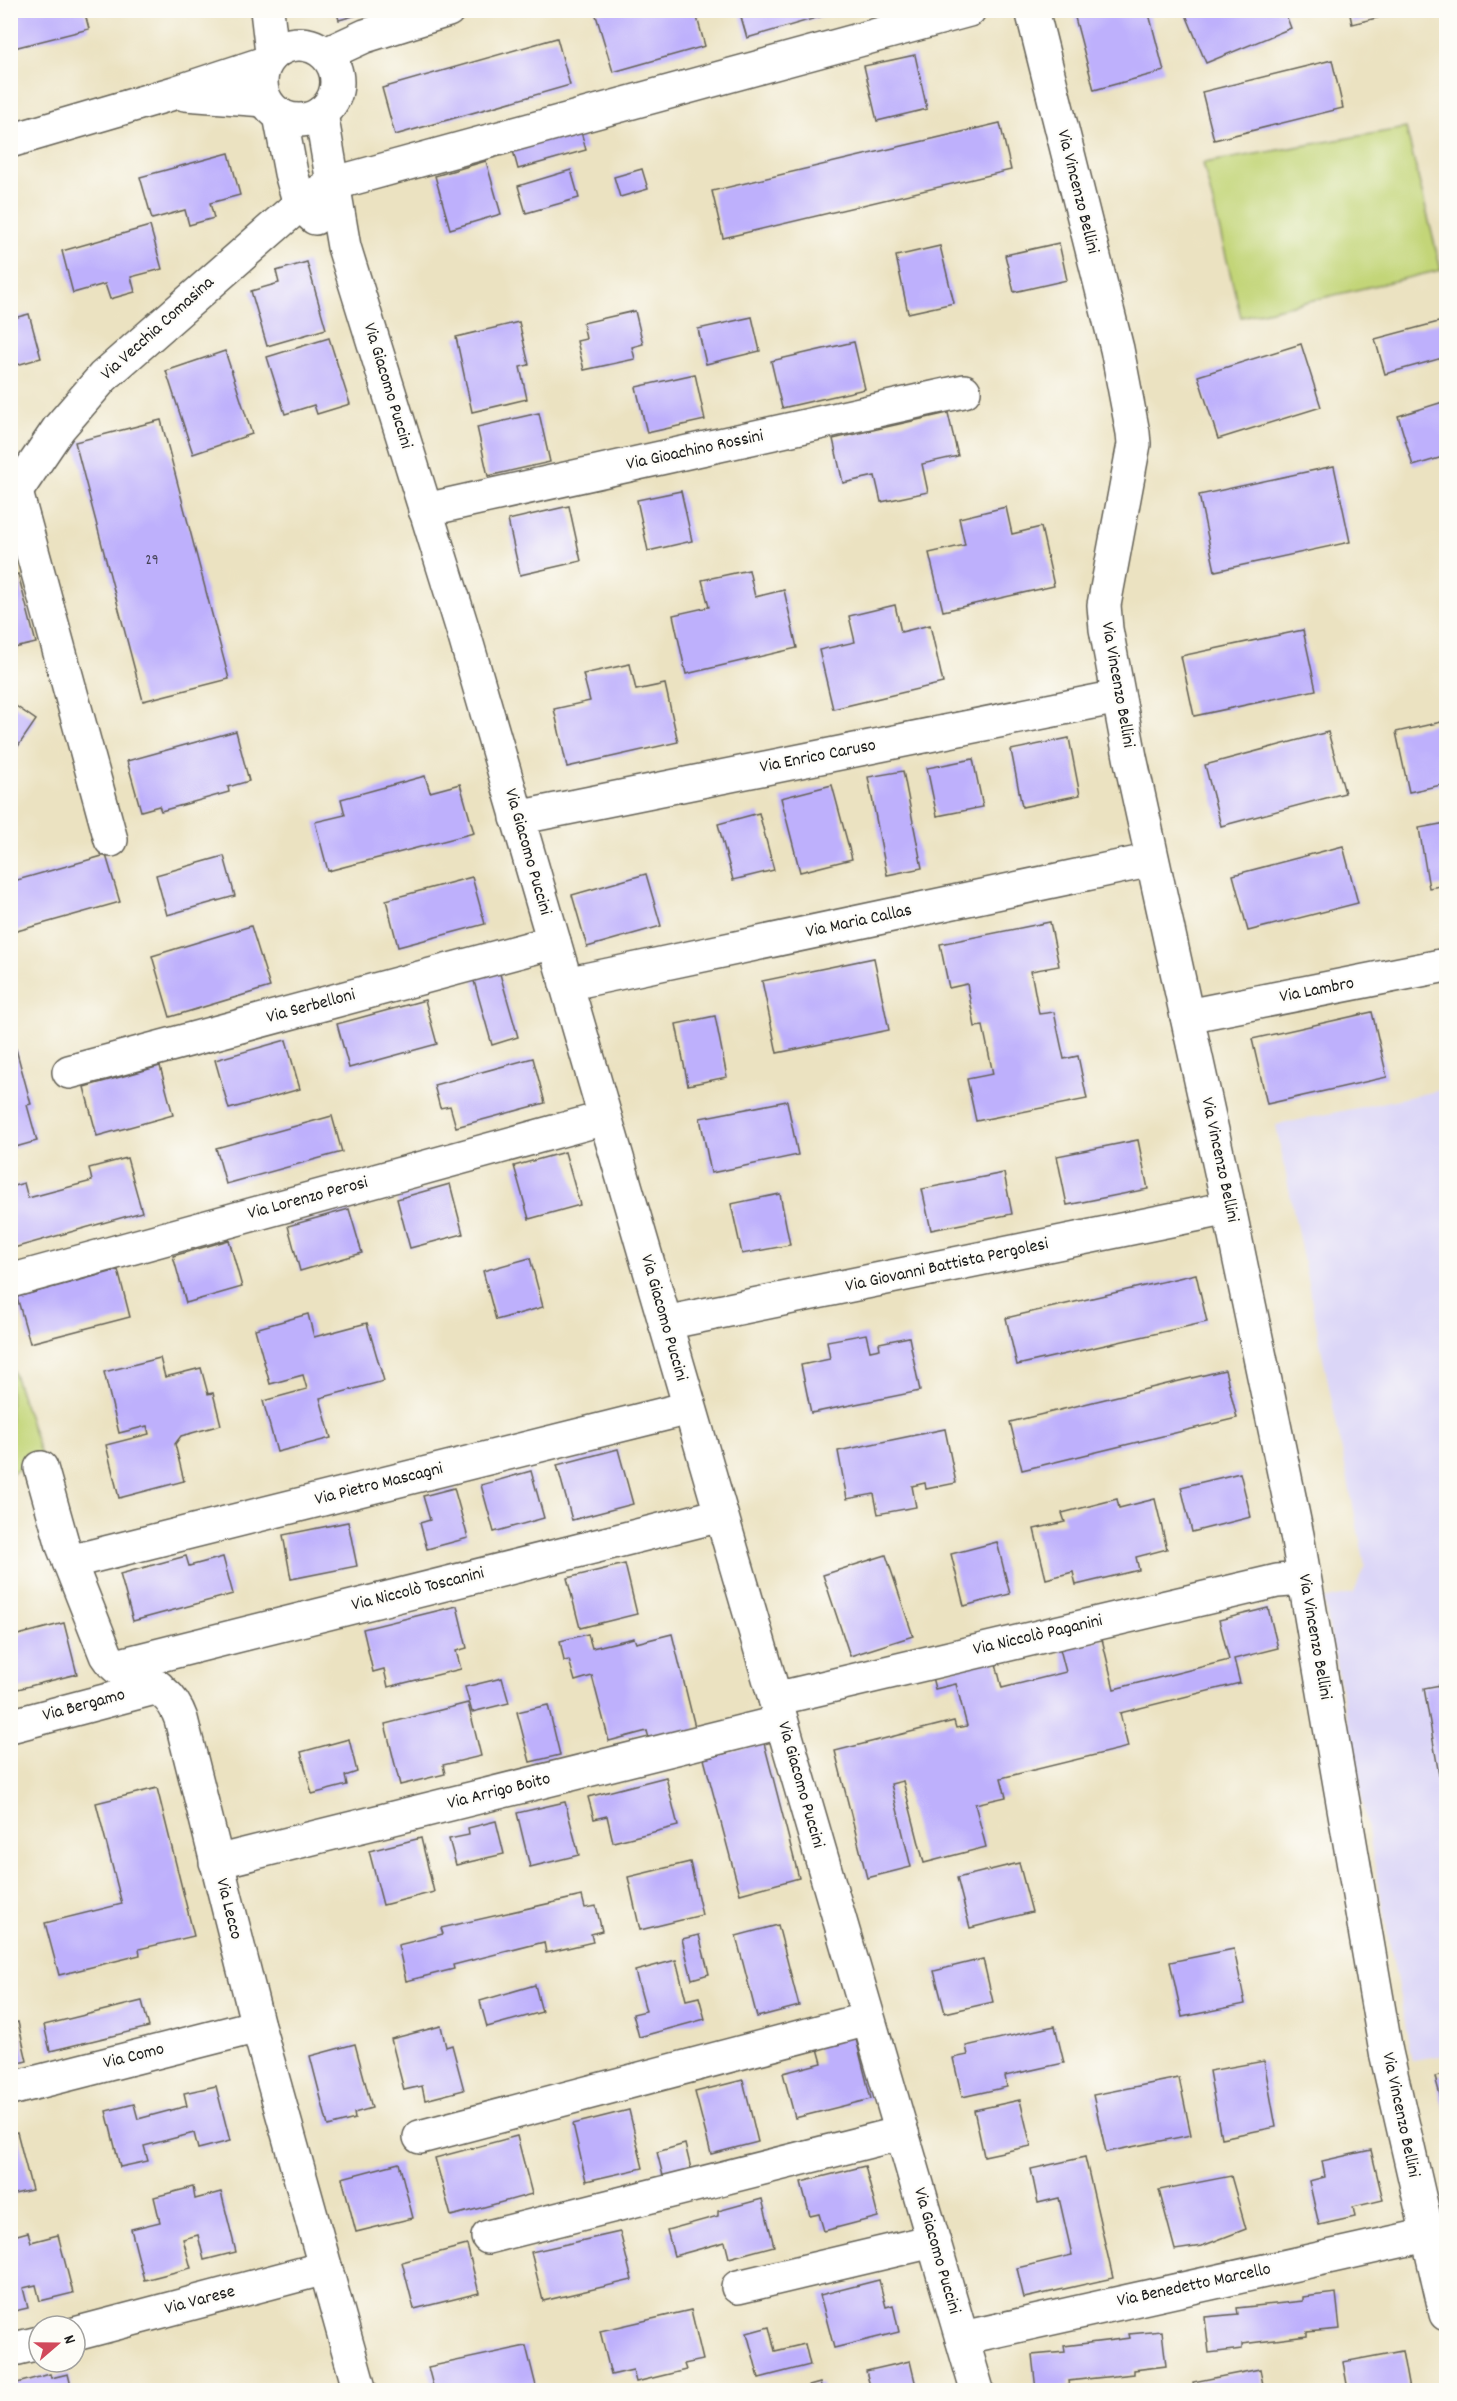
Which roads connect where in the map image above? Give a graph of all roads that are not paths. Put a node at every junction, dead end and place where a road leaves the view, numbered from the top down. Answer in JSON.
{"nodes":[{"id":1,"x":267,"y":10,"type":"edge"},
{"id":2,"x":288,"y":10,"type":"edge"},
{"id":3,"x":969,"y":10,"type":"edge"},
{"id":4,"x":1032,"y":10,"type":"edge"},
{"id":5,"x":440,"y":13,"type":"edge"},
{"id":6,"x":301,"y":59,"type":"junction"},
{"id":7,"x":174,"y":93,"type":"junction"},
{"id":8,"x":273,"y":107,"type":"junction"},
{"id":9,"x":321,"y":114,"type":"junction"},
{"id":10,"x":10,"y":141,"type":"edge"},
{"id":11,"x":332,"y":184,"type":"junction"},
{"id":12,"x":300,"y":204,"type":"junction"},
{"id":13,"x":344,"y":247,"type":"junction"},
{"id":14,"x":964,"y":391,"type":"dead end"},
{"id":15,"x":13,"y":496,"type":"edge"},
{"id":16,"x":425,"y":510,"type":"junction"},
{"id":17,"x":1118,"y":697,"type":"junction"},
{"id":18,"x":517,"y":818,"type":"junction"},
{"id":19,"x":111,"y":840,"type":"dead end"},
{"id":20,"x":1152,"y":860,"type":"junction"},
{"id":21,"x":554,"y":942,"type":"junction"},
{"id":22,"x":1446,"y":965,"type":"edge"},
{"id":23,"x":566,"y":984,"type":"junction"},
{"id":24,"x":1187,"y":1016,"type":"junction"},
{"id":25,"x":69,"y":1072,"type":"dead end"},
{"id":26,"x":605,"y":1118,"type":"junction"},
{"id":27,"x":1229,"y":1208,"type":"junction"},
{"id":28,"x":10,"y":1281,"type":"edge"},
{"id":29,"x":665,"y":1323,"type":"junction"},
{"id":30,"x":689,"y":1408,"type":"junction"},
{"id":31,"x":41,"y":1468,"type":"dead end"},
{"id":32,"x":721,"y":1515,"type":"junction"},
{"id":33,"x":69,"y":1562,"type":"junction"},
{"id":34,"x":1303,"y":1579,"type":"junction"},
{"id":35,"x":116,"y":1666,"type":"junction"},
{"id":36,"x":158,"y":1687,"type":"junction"},
{"id":37,"x":778,"y":1711,"type":"junction"},
{"id":38,"x":10,"y":1726,"type":"edge"},
{"id":39,"x":216,"y":1862,"type":"junction"},
{"id":40,"x":868,"y":2019,"type":"junction"},
{"id":41,"x":258,"y":2026,"type":"junction"},
{"id":42,"x":10,"y":2089,"type":"edge"},
{"id":43,"x":902,"y":2133,"type":"junction"},
{"id":44,"x":420,"y":2137,"type":"dead end"},
{"id":45,"x":1427,"y":2235,"type":"junction"},
{"id":46,"x":488,"y":2237,"type":"dead end"},
{"id":47,"x":933,"y":2241,"type":"junction"},
{"id":48,"x":325,"y":2268,"type":"junction"},
{"id":49,"x":738,"y":2288,"type":"dead end"},
{"id":50,"x":1446,"y":2314,"type":"edge"},
{"id":51,"x":87,"y":2331,"type":"edge"},
{"id":52,"x":962,"y":2338,"type":"junction"},
{"id":53,"x":27,"y":2346,"type":"edge"},
{"id":54,"x":10,"y":2350,"type":"edge"},
{"id":55,"x":359,"y":2388,"type":"dead end"},
{"id":56,"x":977,"y":2391,"type":"edge"}],
"edges":[{"from":1,"to":6,"type":"street"},
{"from":2,"to":6,"type":"street"},
{"from":3,"to":11,"type":"street","name":"Via Vecchia Comasina"},
{"from":4,"to":17,"type":"street","name":"Via Vincenzo Bellini"},
{"from":5,"to":6,"type":"street"},
{"from":6,"to":7,"type":"street"},
{"from":6,"to":8,"type":"street","name":"Via Giacomo Puccini"},
{"from":6,"to":9,"type":"street"},
{"from":7,"to":8,"type":"street"},
{"from":7,"to":10,"type":"street"},
{"from":8,"to":9,"type":"street"},
{"from":8,"to":12,"type":"street","name":"Via Giacomo Puccini"},
{"from":9,"to":11,"type":"street","name":"Via Giacomo Puccini"},
{"from":11,"to":12,"type":"street","name":"Via Vecchia Comasina"},
{"from":11,"to":13,"type":"street","name":"Via Giacomo Puccini"},
{"from":12,"to":13,"type":"street","name":"Via Giacomo Puccini"},
{"from":12,"to":15,"type":"street","name":"Via Vecchia Comasina"},
{"from":13,"to":16,"type":"street","name":"Via Giacomo Puccini"},
{"from":14,"to":16,"type":"street","name":"Via Gioachino Rossini"},
{"from":15,"to":19,"type":"street"},
{"from":16,"to":18,"type":"street","name":"Via Giacomo Puccini"},
{"from":17,"to":18,"type":"street","name":"Via Enrico Caruso"},
{"from":17,"to":20,"type":"street","name":"Via Vincenzo Bellini"},
{"from":18,"to":21,"type":"street","name":"Via Giacomo Puccini"},
{"from":20,"to":23,"type":"street","name":"Via Maria Callas"},
{"from":20,"to":24,"type":"street","name":"Via Vincenzo Bellini"},
{"from":21,"to":23,"type":"street","name":"Via Giacomo Puccini"},
{"from":21,"to":25,"type":"street","name":"Via Serbelloni"},
{"from":22,"to":24,"type":"street","name":"Via Lambro"},
{"from":23,"to":26,"type":"street","name":"Via Giacomo Puccini"},
{"from":24,"to":27,"type":"street","name":"Via Vincenzo Bellini"},
{"from":26,"to":28,"type":"street","name":"Via Lorenzo Perosi"},
{"from":26,"to":29,"type":"street","name":"Via Giacomo Puccini"},
{"from":27,"to":29,"type":"street","name":"Via Giovanni Battista Pergolesi"},
{"from":27,"to":34,"type":"street","name":"Via Vincenzo Bellini"},
{"from":29,"to":30,"type":"street","name":"Via Giacomo Puccini"},
{"from":30,"to":32,"type":"street","name":"Via Giacomo Puccini"},
{"from":30,"to":33,"type":"street","name":"Via Pietro Mascagni"},
{"from":31,"to":33,"type":"street"},
{"from":32,"to":35,"type":"street","name":"Via Niccolò Toscanini"},
{"from":32,"to":37,"type":"street","name":"Via Giacomo Puccini"},
{"from":33,"to":35,"type":"street"},
{"from":34,"to":37,"type":"street","name":"Via Niccolò Paganini"},
{"from":34,"to":45,"type":"street","name":"Via Vincenzo Bellini"},
{"from":35,"to":36,"type":"street","name":"Via Lecco"},
{"from":36,"to":38,"type":"street","name":"Via Bergamo"},
{"from":36,"to":39,"type":"street","name":"Via Lecco"},
{"from":37,"to":39,"type":"street","name":"Via Arrigo Boito"},
{"from":37,"to":40,"type":"street","name":"Via Giacomo Puccini"},
{"from":39,"to":41,"type":"street","name":"Via Lecco"},
{"from":40,"to":43,"type":"street","name":"Via Giacomo Puccini"},
{"from":40,"to":44,"type":"street"},
{"from":41,"to":42,"type":"street","name":"Via Como"},
{"from":41,"to":48,"type":"street","name":"Via Lecco"},
{"from":43,"to":46,"type":"street"},
{"from":43,"to":47,"type":"street","name":"Via Giacomo Puccini"},
{"from":45,"to":50,"type":"street","name":"Via Vincenzo Bellini"},
{"from":45,"to":52,"type":"street","name":"Via Benedetto Marcello"},
{"from":47,"to":49,"type":"street"},
{"from":47,"to":52,"type":"street","name":"Via Giacomo Puccini"},
{"from":48,"to":51,"type":"street","name":"Via Varese"},
{"from":48,"to":55,"type":"street","name":"Via Lecco"},
{"from":52,"to":56,"type":"street","name":"Via Giacomo Puccini"},
{"from":53,"to":54,"type":"street"}]}
